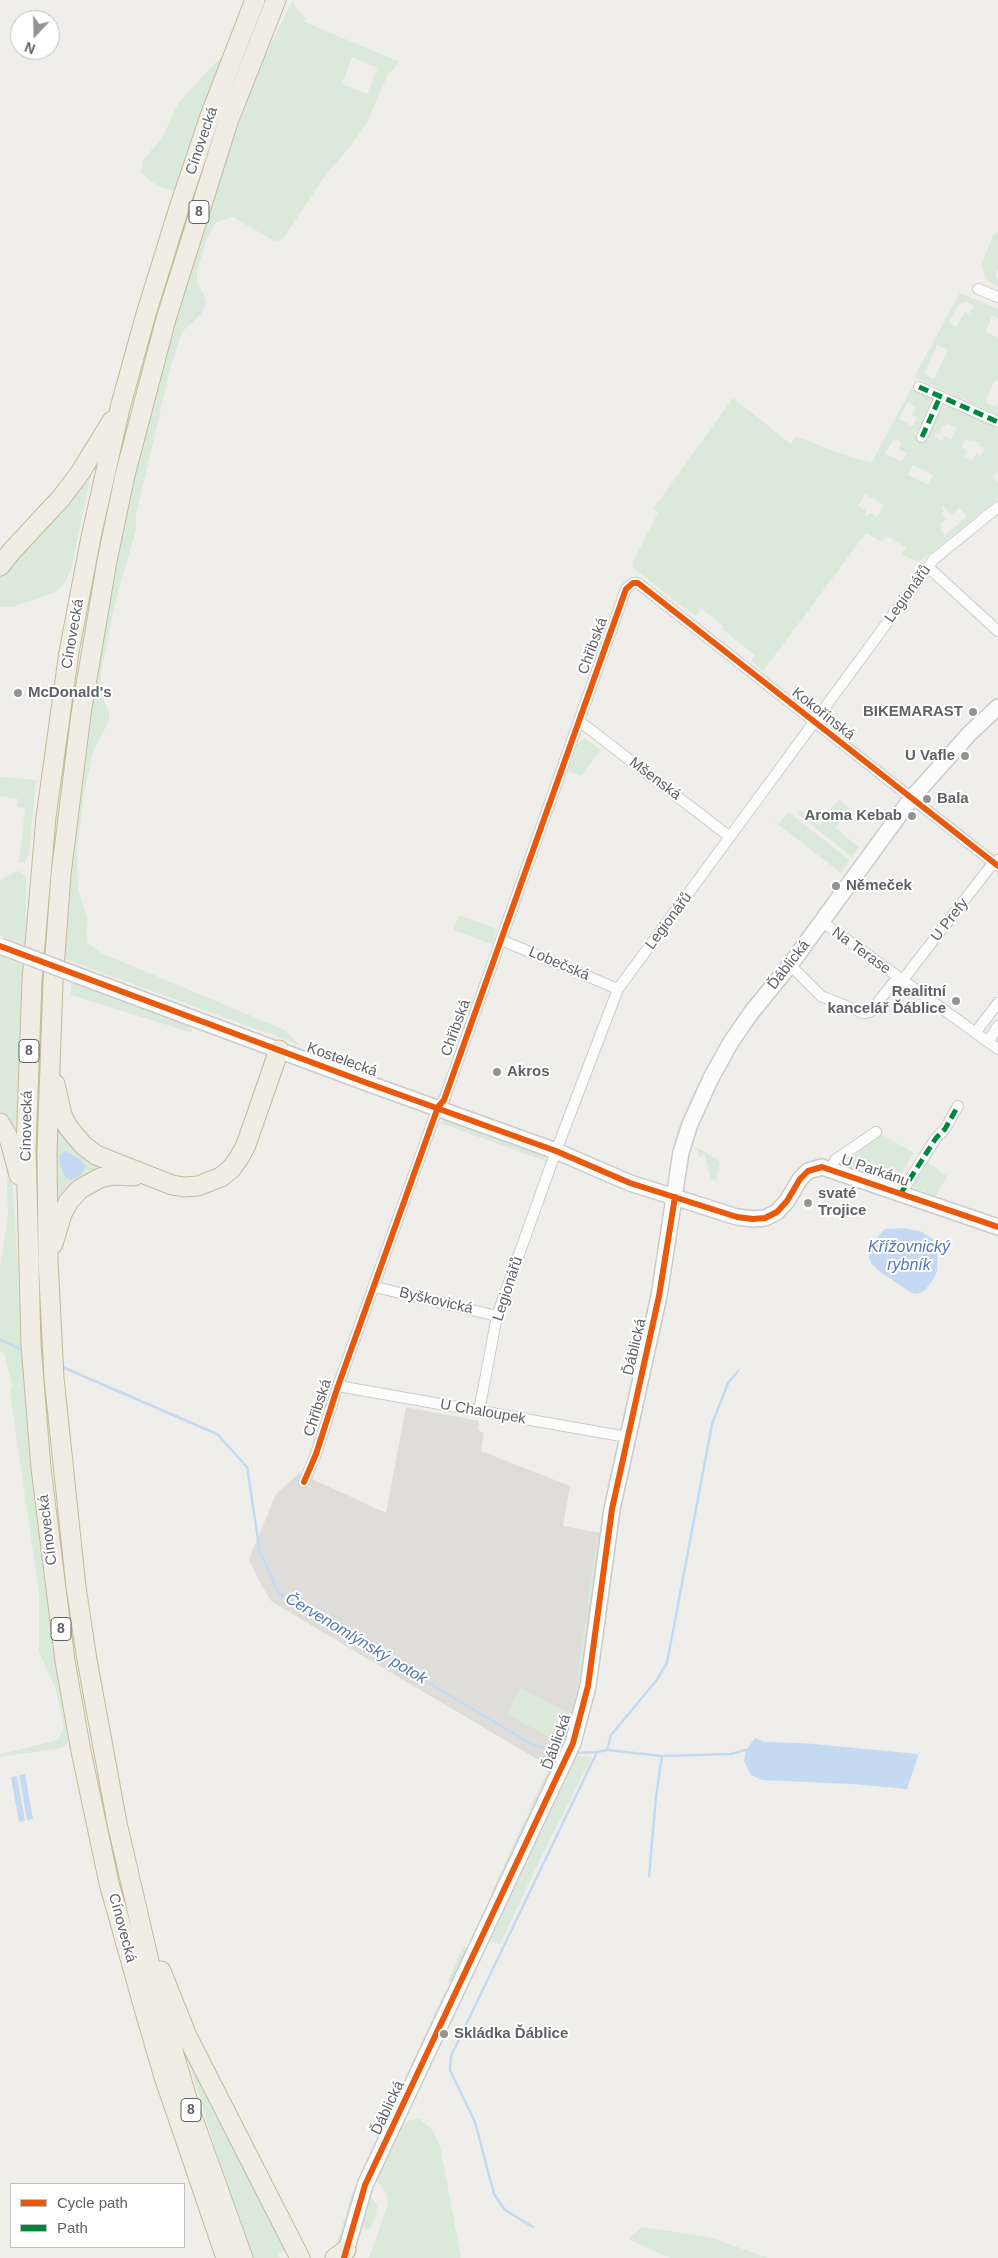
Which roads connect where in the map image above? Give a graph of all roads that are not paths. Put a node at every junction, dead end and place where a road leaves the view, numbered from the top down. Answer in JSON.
{"nodes":[{"id":1,"x":255,"y":0,"type":"edge"},
{"id":2,"x":276,"y":0,"type":"edge"},
{"id":3,"x":978,"y":289,"type":"dead end"},
{"id":4,"x":998,"y":297,"type":"edge"},
{"id":5,"x":919,"y":387,"type":"dead end"},
{"id":6,"x":940,"y":397,"type":"junction"},
{"id":7,"x":120,"y":408,"type":"junction"},
{"id":8,"x":998,"y":422,"type":"edge"},
{"id":9,"x":922,"y":437,"type":"dead end"},
{"id":10,"x":998,"y":507,"type":"edge"},
{"id":11,"x":0,"y":566,"type":"edge"},
{"id":12,"x":928,"y":567,"type":"junction"},
{"id":13,"x":633,"y":583,"type":"joint"},
{"id":14,"x":998,"y":631,"type":"edge"},
{"id":15,"x":998,"y":707,"type":"edge"},
{"id":16,"x":579,"y":721,"type":"junction"},
{"id":17,"x":814,"y":723,"type":"junction"},
{"id":18,"x":911,"y":799,"type":"junction"},
{"id":19,"x":730,"y":837,"type":"junction"},
{"id":20,"x":997,"y":864,"type":"edge"},
{"id":21,"x":822,"y":922,"type":"junction"},
{"id":22,"x":501,"y":940,"type":"junction"},
{"id":23,"x":0,"y":946,"type":"edge"},
{"id":24,"x":790,"y":965,"type":"junction"},
{"id":25,"x":902,"y":981,"type":"junction"},
{"id":26,"x":618,"y":989,"type":"junction"},
{"id":27,"x":998,"y":1003,"type":"edge"},
{"id":28,"x":998,"y":1026,"type":"edge"},
{"id":29,"x":975,"y":1033,"type":"junction"},
{"id":30,"x":988,"y":1042,"type":"junction"},
{"id":31,"x":998,"y":1049,"type":"edge"},
{"id":32,"x":279,"y":1050,"type":"junction"},
{"id":33,"x":49,"y":1062,"type":"junction"},
{"id":34,"x":958,"y":1106,"type":"dead end"},
{"id":35,"x":438,"y":1107,"type":"junction"},
{"id":36,"x":0,"y":1123,"type":"edge"},
{"id":37,"x":876,"y":1132,"type":"dead end"},
{"id":38,"x":556,"y":1151,"type":"junction"},
{"id":39,"x":831,"y":1169,"type":"junction"},
{"id":40,"x":153,"y":1178,"type":"junction"},
{"id":41,"x":900,"y":1193,"type":"junction"},
{"id":42,"x":674,"y":1197,"type":"junction"},
{"id":43,"x":26,"y":1204,"type":"junction"},
{"id":44,"x":998,"y":1227,"type":"edge"},
{"id":45,"x":48,"y":1259,"type":"junction"},
{"id":46,"x":375,"y":1287,"type":"junction"},
{"id":47,"x":497,"y":1316,"type":"junction"},
{"id":48,"x":338,"y":1386,"type":"junction"},
{"id":49,"x":479,"y":1411,"type":"junction"},
{"id":50,"x":627,"y":1437,"type":"junction"},
{"id":51,"x":304,"y":1482,"type":"dead end"},
{"id":52,"x":117,"y":1823,"type":"junction"},
{"id":53,"x":164,"y":2077,"type":"junction"},
{"id":54,"x":342,"y":2255,"type":"edge"},
{"id":55,"x":301,"y":2256,"type":"edge"},
{"id":56,"x":212,"y":2258,"type":"edge"},
{"id":57,"x":226,"y":2258,"type":"edge"},
{"id":58,"x":242,"y":2258,"type":"edge"}],
"edges":[{"from":1,"to":7,"type":"highway","name":"Cínovecká","number":"8"},
{"from":2,"to":33,"type":"highway","name":"Cínovecká","number":"8"},
{"from":3,"to":4,"type":"street"},
{"from":5,"to":6,"type":"street"},
{"from":6,"to":8,"type":"street"},
{"from":6,"to":9,"type":"street"},
{"from":7,"to":11,"type":"highway"},
{"from":7,"to":43,"type":"highway","name":"Cínovecká","number":"8"},
{"from":10,"to":12,"type":"street","name":"Legionářů"},
{"from":12,"to":14,"type":"street"},
{"from":12,"to":17,"type":"street","name":"Legionářů"},
{"from":13,"to":16,"type":"street","name":"Chřibská"},
{"from":13,"to":17,"type":"street","name":"Kokořínská"},
{"from":15,"to":18,"type":"main road","name":"Ďáblická"},
{"from":16,"to":19,"type":"street","name":"Mšenská"},
{"from":16,"to":22,"type":"street","name":"Chřibská"},
{"from":17,"to":18,"type":"street","name":"Kokořínská"},
{"from":17,"to":19,"type":"street","name":"Legionářů"},
{"from":18,"to":20,"type":"street","name":"Kokořínská"},
{"from":18,"to":21,"type":"main road","name":"Ďáblická"},
{"from":19,"to":26,"type":"street","name":"Legionářů"},
{"from":20,"to":25,"type":"street","name":"U Prefy"},
{"from":21,"to":24,"type":"main road","name":"Ďáblická"},
{"from":21,"to":25,"type":"street","name":"Na Terase"},
{"from":22,"to":26,"type":"street","name":"Lobečská"},
{"from":22,"to":35,"type":"street","name":"Chřibská"},
{"from":23,"to":32,"type":"main road","name":"Kostelecká","bridge":true},
{"from":24,"to":25,"type":"street","name":"U Prefy"},
{"from":24,"to":42,"type":"main road","name":"Ďáblická"},
{"from":25,"to":29,"type":"street","name":"Na Terase"},
{"from":26,"to":38,"type":"street","name":"Legionářů"},
{"from":27,"to":29,"type":"street"},
{"from":28,"to":30,"type":"street"},
{"from":29,"to":30,"type":"street","name":"Na Terase"},
{"from":30,"to":31,"type":"street","name":"Na Terase"},
{"from":32,"to":35,"type":"main road","name":"Kostelecká"},
{"from":32,"to":40,"type":"highway"},
{"from":33,"to":40,"type":"highway"},
{"from":33,"to":45,"type":"highway","name":"Cínovecká","number":"8"},
{"from":34,"to":41,"type":"street"},
{"from":35,"to":38,"type":"main road","name":"Kostelecká"},
{"from":35,"to":46,"type":"street","name":"Chřibská"},
{"from":36,"to":43,"type":"highway"},
{"from":37,"to":39,"type":"street"},
{"from":38,"to":42,"type":"main road","name":"Kostelecká"},
{"from":38,"to":47,"type":"street","name":"Legionářů"},
{"from":39,"to":41,"type":"main road","name":"U Parkánu"},
{"from":39,"to":42,"type":"main road","name":"U Parkánu"},
{"from":40,"to":45,"type":"highway"},
{"from":41,"to":44,"type":"main road","name":"U Parkánu"},
{"from":42,"to":50,"type":"main road","name":"Ďáblická"},
{"from":43,"to":53,"type":"highway","name":"Cínovecká","number":"8"},
{"from":45,"to":52,"type":"highway","name":"Cínovecká","number":"8"},
{"from":46,"to":47,"type":"street","name":"Byškovická"},
{"from":46,"to":48,"type":"street","name":"Chřibská"},
{"from":47,"to":49,"type":"street","name":"Legionářů"},
{"from":48,"to":49,"type":"street","name":"U Chaloupek"},
{"from":48,"to":51,"type":"street","name":"Chřibská"},
{"from":49,"to":50,"type":"street","name":"U Chaloupek"},
{"from":50,"to":54,"type":"main road","name":"Ďáblická"},
{"from":52,"to":55,"type":"highway"},
{"from":52,"to":58,"type":"highway","name":"Cínovecká","number":"8"},
{"from":53,"to":56,"type":"highway"},
{"from":53,"to":57,"type":"highway","name":"Cínovecká","number":"8"}]}
